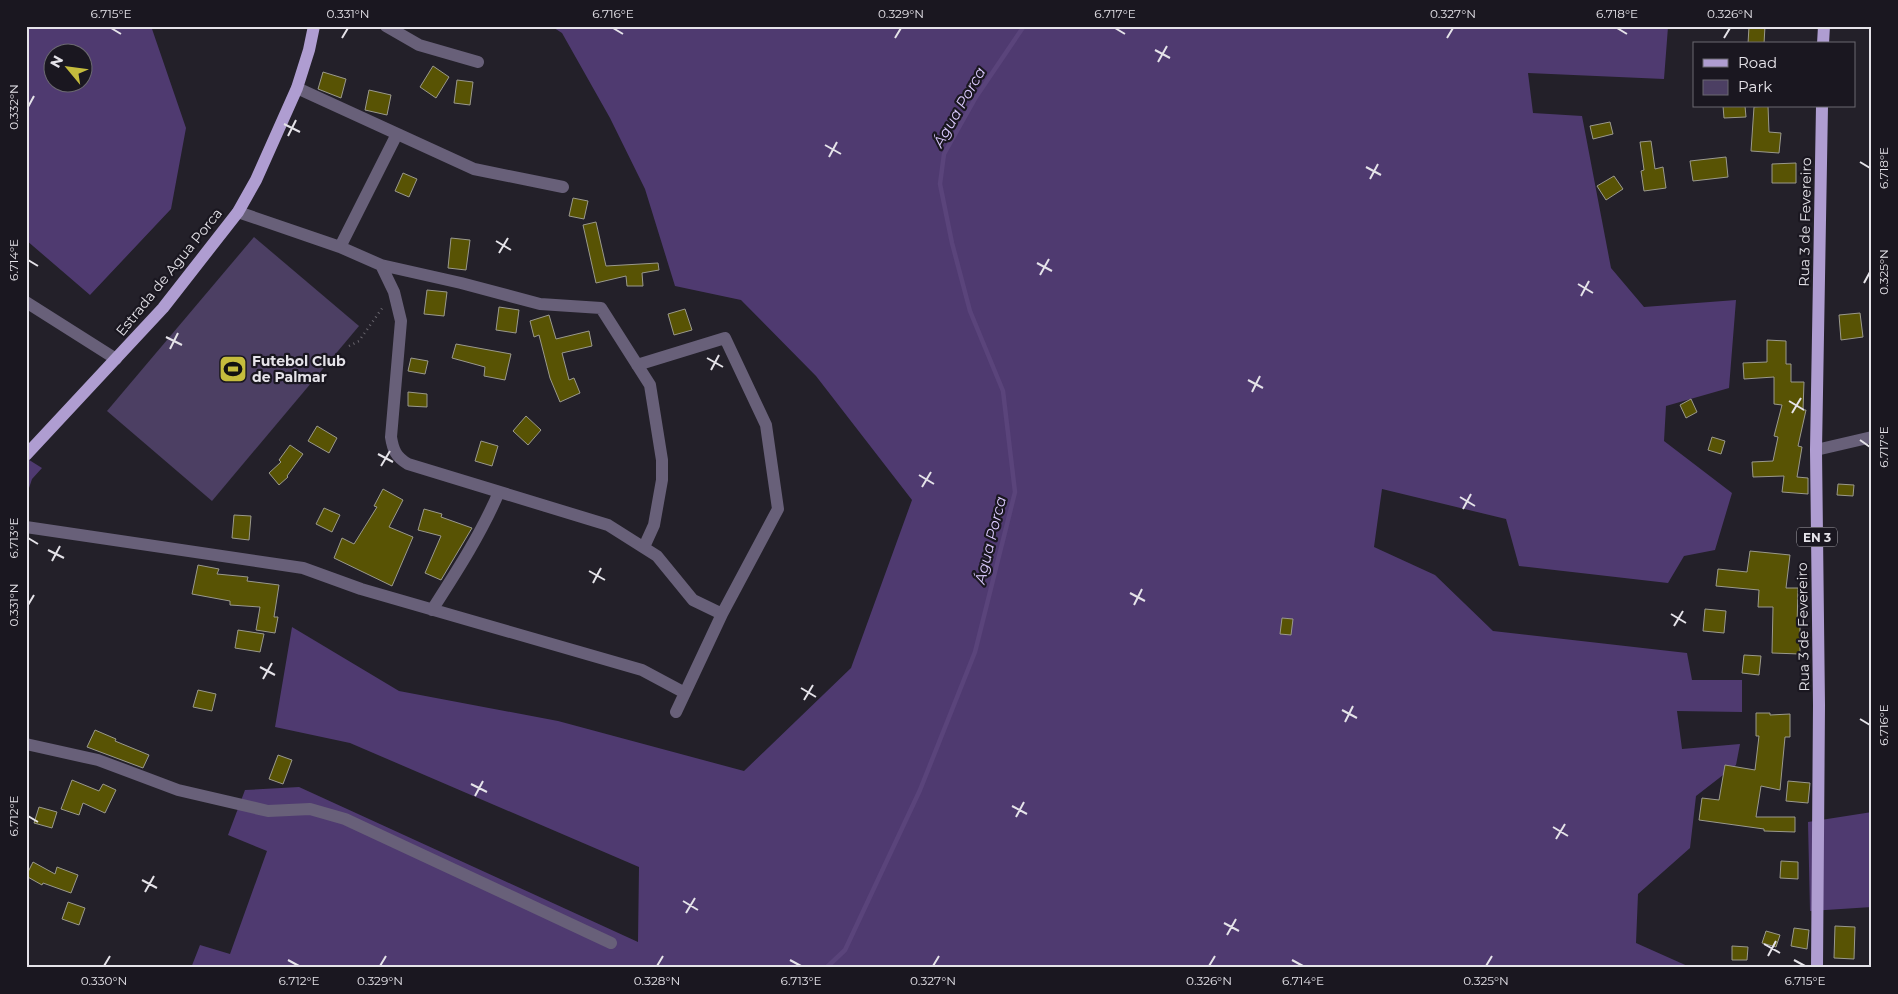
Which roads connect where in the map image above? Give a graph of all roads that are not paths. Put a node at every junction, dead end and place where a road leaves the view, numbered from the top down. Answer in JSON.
{"nodes":[{"id":1,"x":314,"y":26,"type":"edge"},
{"id":2,"x":386,"y":26,"type":"edge"},
{"id":3,"x":1824,"y":26,"type":"edge"},
{"id":4,"x":1823,"y":42,"type":"edge"},
{"id":5,"x":478,"y":62,"type":"dead end"},
{"id":6,"x":297,"y":88,"type":"junction"},
{"id":7,"x":1822,"y":108,"type":"edge"},
{"id":8,"x":396,"y":134,"type":"junction"},
{"id":9,"x":563,"y":187,"type":"dead end"},
{"id":10,"x":238,"y":212,"type":"junction"},
{"id":11,"x":340,"y":247,"type":"junction"},
{"id":12,"x":381,"y":265,"type":"junction"},
{"id":13,"x":26,"y":302,"type":"edge"},
{"id":14,"x":116,"y":359,"type":"junction"},
{"id":15,"x":637,"y":365,"type":"junction"},
{"id":16,"x":1872,"y":437,"type":"edge"},
{"id":17,"x":1816,"y":450,"type":"junction"},
{"id":18,"x":26,"y":455,"type":"edge"},
{"id":19,"x":499,"y":492,"type":"junction"},
{"id":20,"x":26,"y":527,"type":"edge"},
{"id":21,"x":644,"y":548,"type":"junction"},
{"id":22,"x":432,"y":610,"type":"junction"},
{"id":23,"x":722,"y":614,"type":"junction"},
{"id":24,"x":685,"y":693,"type":"junction"},
{"id":25,"x":676,"y":712,"type":"dead end"},
{"id":26,"x":26,"y":744,"type":"edge"},
{"id":27,"x":611,"y":943,"type":"dead end"},
{"id":28,"x":1817,"y":968,"type":"edge"}],
"edges":[{"from":1,"to":6,"type":"main road","name":"Estrada de Agua Porca"},
{"from":2,"to":5,"type":"street"},
{"from":3,"to":4,"type":"main road"},
{"from":6,"to":8,"type":"street"},
{"from":6,"to":10,"type":"main road","name":"Estrada de Agua Porca"},
{"from":7,"to":17,"type":"main road","name":"Rua 3 de Fevereiro","number":"EN 3"},
{"from":8,"to":9,"type":"street"},
{"from":8,"to":11,"type":"street"},
{"from":10,"to":11,"type":"street"},
{"from":10,"to":14,"type":"main road","name":"Estrada de Agua Porca"},
{"from":11,"to":12,"type":"street"},
{"from":12,"to":15,"type":"street"},
{"from":12,"to":19,"type":"street"},
{"from":13,"to":14,"type":"street"},
{"from":14,"to":18,"type":"main road","name":"Estrada de Agua Porca"},
{"from":15,"to":21,"type":"street"},
{"from":15,"to":23,"type":"street"},
{"from":16,"to":17,"type":"street"},
{"from":17,"to":28,"type":"main road","name":"Rua 3 de Fevereiro","number":"EN 3"},
{"from":19,"to":21,"type":"street"},
{"from":19,"to":22,"type":"street"},
{"from":20,"to":22,"type":"street"},
{"from":21,"to":23,"type":"street"},
{"from":22,"to":24,"type":"street"},
{"from":23,"to":24,"type":"street"},
{"from":24,"to":25,"type":"street"},
{"from":26,"to":27,"type":"street"}]}
